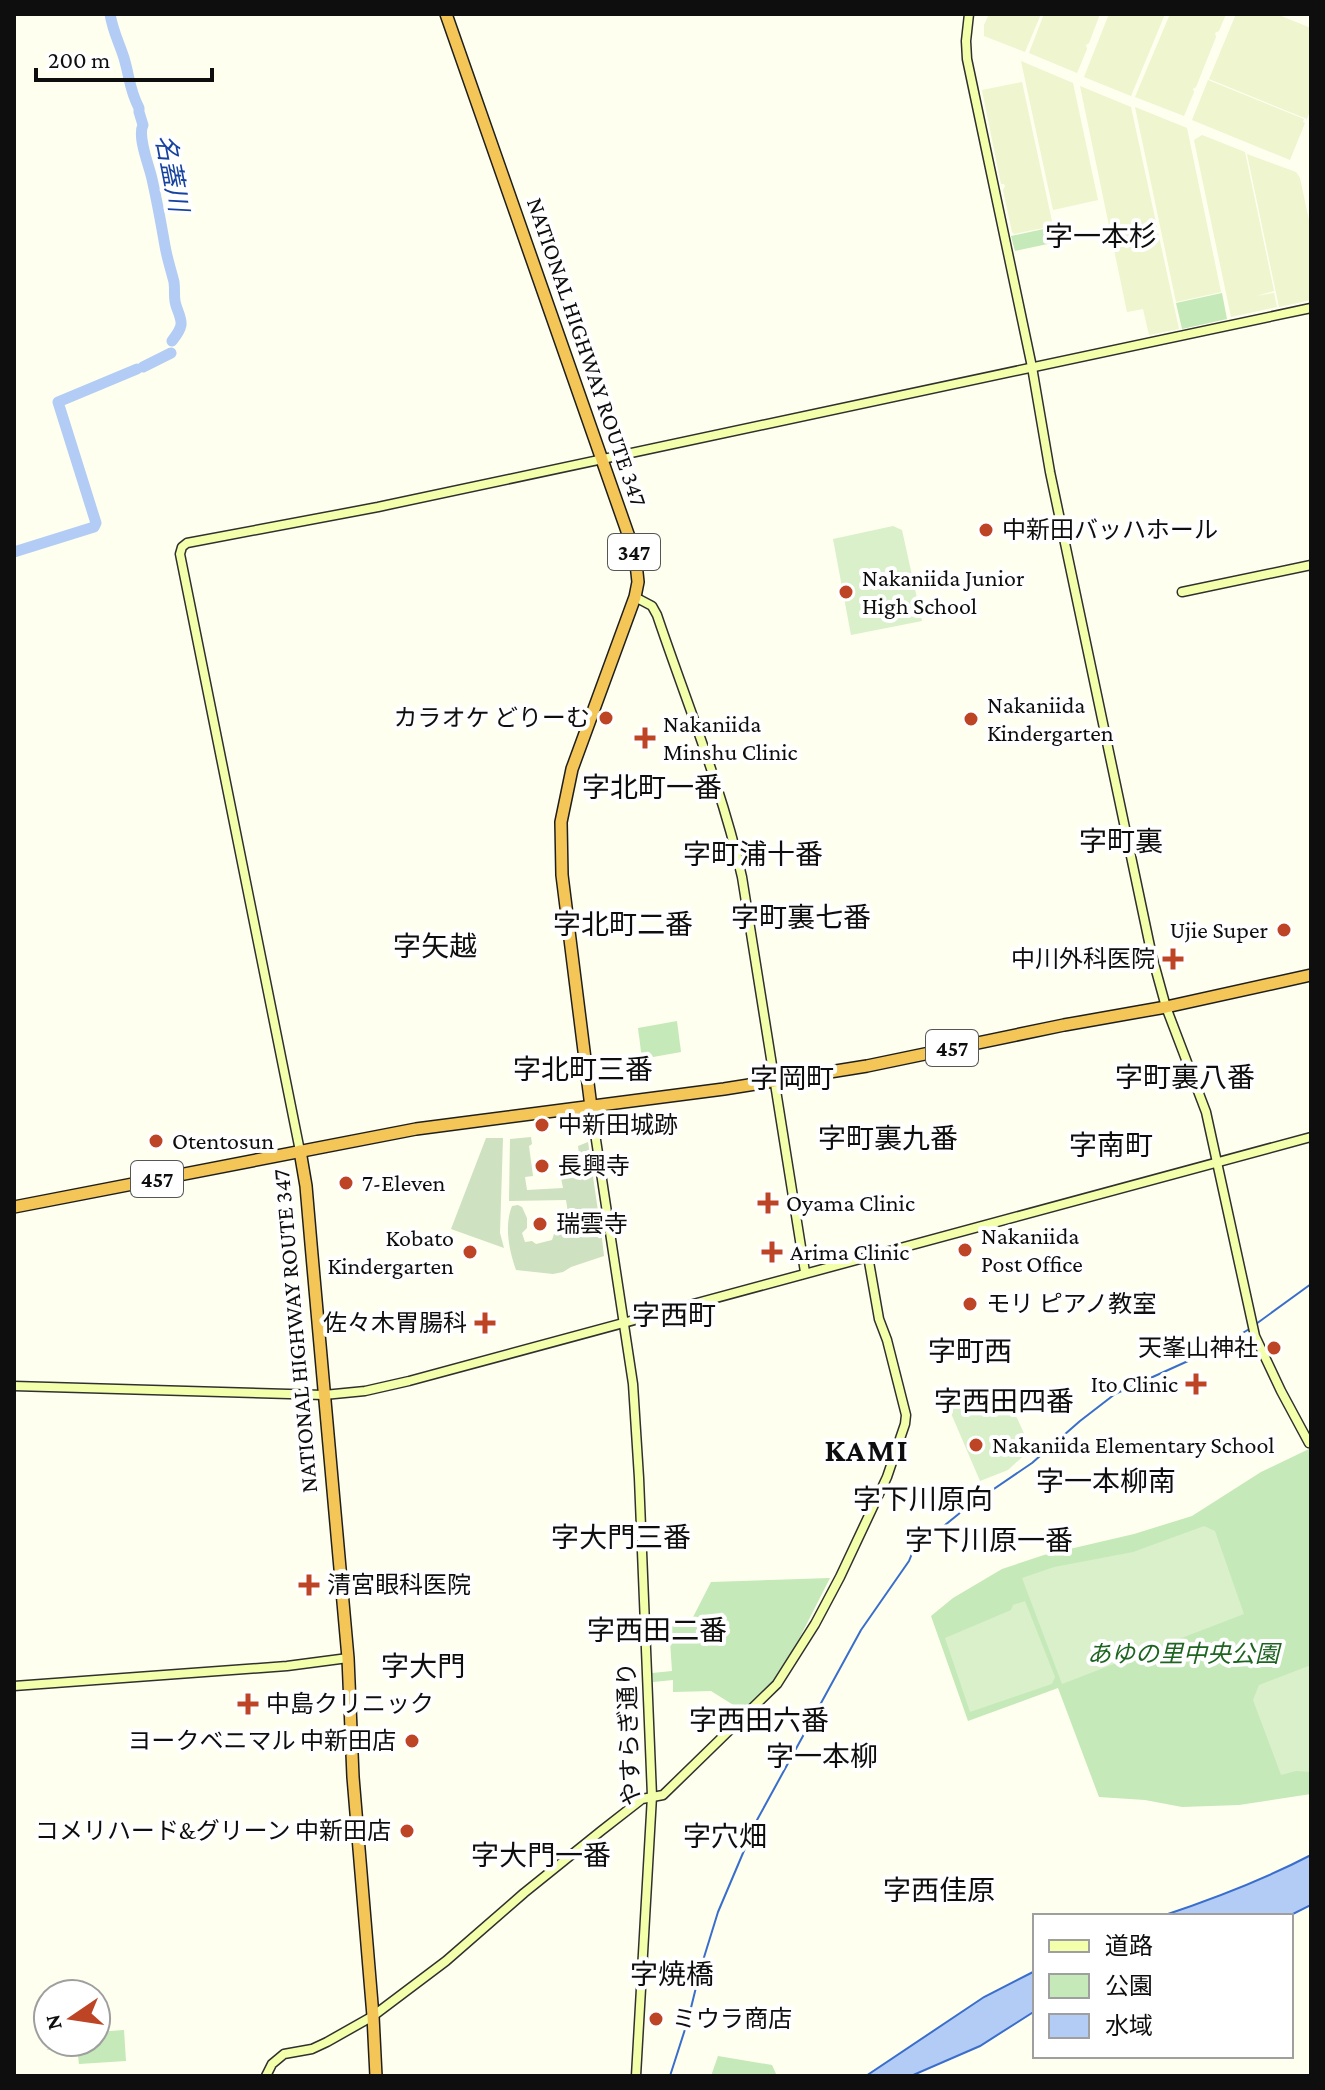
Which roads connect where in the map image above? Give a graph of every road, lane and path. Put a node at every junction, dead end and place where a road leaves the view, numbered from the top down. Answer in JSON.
{"nodes":[{"id":1,"x":446,"y":14,"type":"edge"},
{"id":2,"x":969,"y":14,"type":"edge"},
{"id":3,"x":1311,"y":308,"type":"edge"},
{"id":4,"x":1032,"y":367,"type":"junction"},
{"id":5,"x":603,"y":460,"type":"junction"},
{"id":6,"x":1311,"y":565,"type":"edge"},
{"id":7,"x":1182,"y":592,"type":"dead end"},
{"id":8,"x":635,"y":597,"type":"junction"},
{"id":9,"x":1311,"y":975,"type":"edge"},
{"id":10,"x":1166,"y":1007,"type":"junction"},
{"id":11,"x":774,"y":1081,"type":"junction"},
{"id":12,"x":591,"y":1107,"type":"junction"},
{"id":13,"x":1311,"y":1137,"type":"edge"},
{"id":14,"x":300,"y":1151,"type":"junction"},
{"id":15,"x":1218,"y":1162,"type":"junction"},
{"id":16,"x":14,"y":1207,"type":"edge"},
{"id":17,"x":868,"y":1256,"type":"junction"},
{"id":18,"x":805,"y":1272,"type":"junction"},
{"id":19,"x":624,"y":1322,"type":"junction"},
{"id":20,"x":14,"y":1386,"type":"edge"},
{"id":21,"x":324,"y":1395,"type":"junction"},
{"id":22,"x":1309,"y":1443,"type":"dead end"},
{"id":23,"x":348,"y":1658,"type":"junction"},
{"id":24,"x":14,"y":1686,"type":"edge"},
{"id":25,"x":652,"y":1796,"type":"junction"},
{"id":26,"x":373,"y":2016,"type":"junction"},
{"id":27,"x":266,"y":2076,"type":"edge"},
{"id":28,"x":376,"y":2076,"type":"edge"},
{"id":29,"x":636,"y":2076,"type":"edge"}],
"edges":[{"from":1,"to":5,"type":"highway","name":"NATIONAL HIGHWAY ROUTE 347","number":"347"},
{"from":2,"to":4,"type":"street"},
{"from":3,"to":4,"type":"street"},
{"from":4,"to":5,"type":"street"},
{"from":4,"to":10,"type":"street"},
{"from":5,"to":8,"type":"highway","name":"NATIONAL HIGHWAY ROUTE 347","number":"347"},
{"from":5,"to":14,"type":"street"},
{"from":6,"to":7,"type":"street"},
{"from":8,"to":11,"type":"street"},
{"from":8,"to":12,"type":"highway","name":"NATIONAL HIGHWAY ROUTE 347","number":"347"},
{"from":9,"to":10,"type":"highway","number":"457"},
{"from":10,"to":11,"type":"highway","number":"457"},
{"from":10,"to":15,"type":"street"},
{"from":11,"to":12,"type":"highway","number":"457"},
{"from":11,"to":18,"type":"street"},
{"from":12,"to":14,"type":"highway","name":"NATIONAL HIGHWAY ROUTE 347","number":"457"},
{"from":12,"to":19,"type":"street","name":"やすらぎ通り"},
{"from":13,"to":15,"type":"street"},
{"from":14,"to":16,"type":"highway","number":"457"},
{"from":14,"to":21,"type":"highway","name":"NATIONAL HIGHWAY ROUTE 347"},
{"from":15,"to":17,"type":"street"},
{"from":15,"to":22,"type":"street"},
{"from":17,"to":18,"type":"street"},
{"from":17,"to":25,"type":"street"},
{"from":18,"to":19,"type":"street"},
{"from":19,"to":21,"type":"street"},
{"from":19,"to":25,"type":"street","name":"やすらぎ通り"},
{"from":20,"to":21,"type":"street"},
{"from":21,"to":23,"type":"highway","name":"NATIONAL HIGHWAY ROUTE 347"},
{"from":23,"to":24,"type":"street"},
{"from":23,"to":26,"type":"highway","name":"NATIONAL HIGHWAY ROUTE 347"},
{"from":25,"to":26,"type":"street"},
{"from":25,"to":29,"type":"street","name":"やすらぎ通り"},
{"from":26,"to":27,"type":"street"},
{"from":26,"to":28,"type":"highway","name":"NATIONAL HIGHWAY ROUTE 347"}]}
